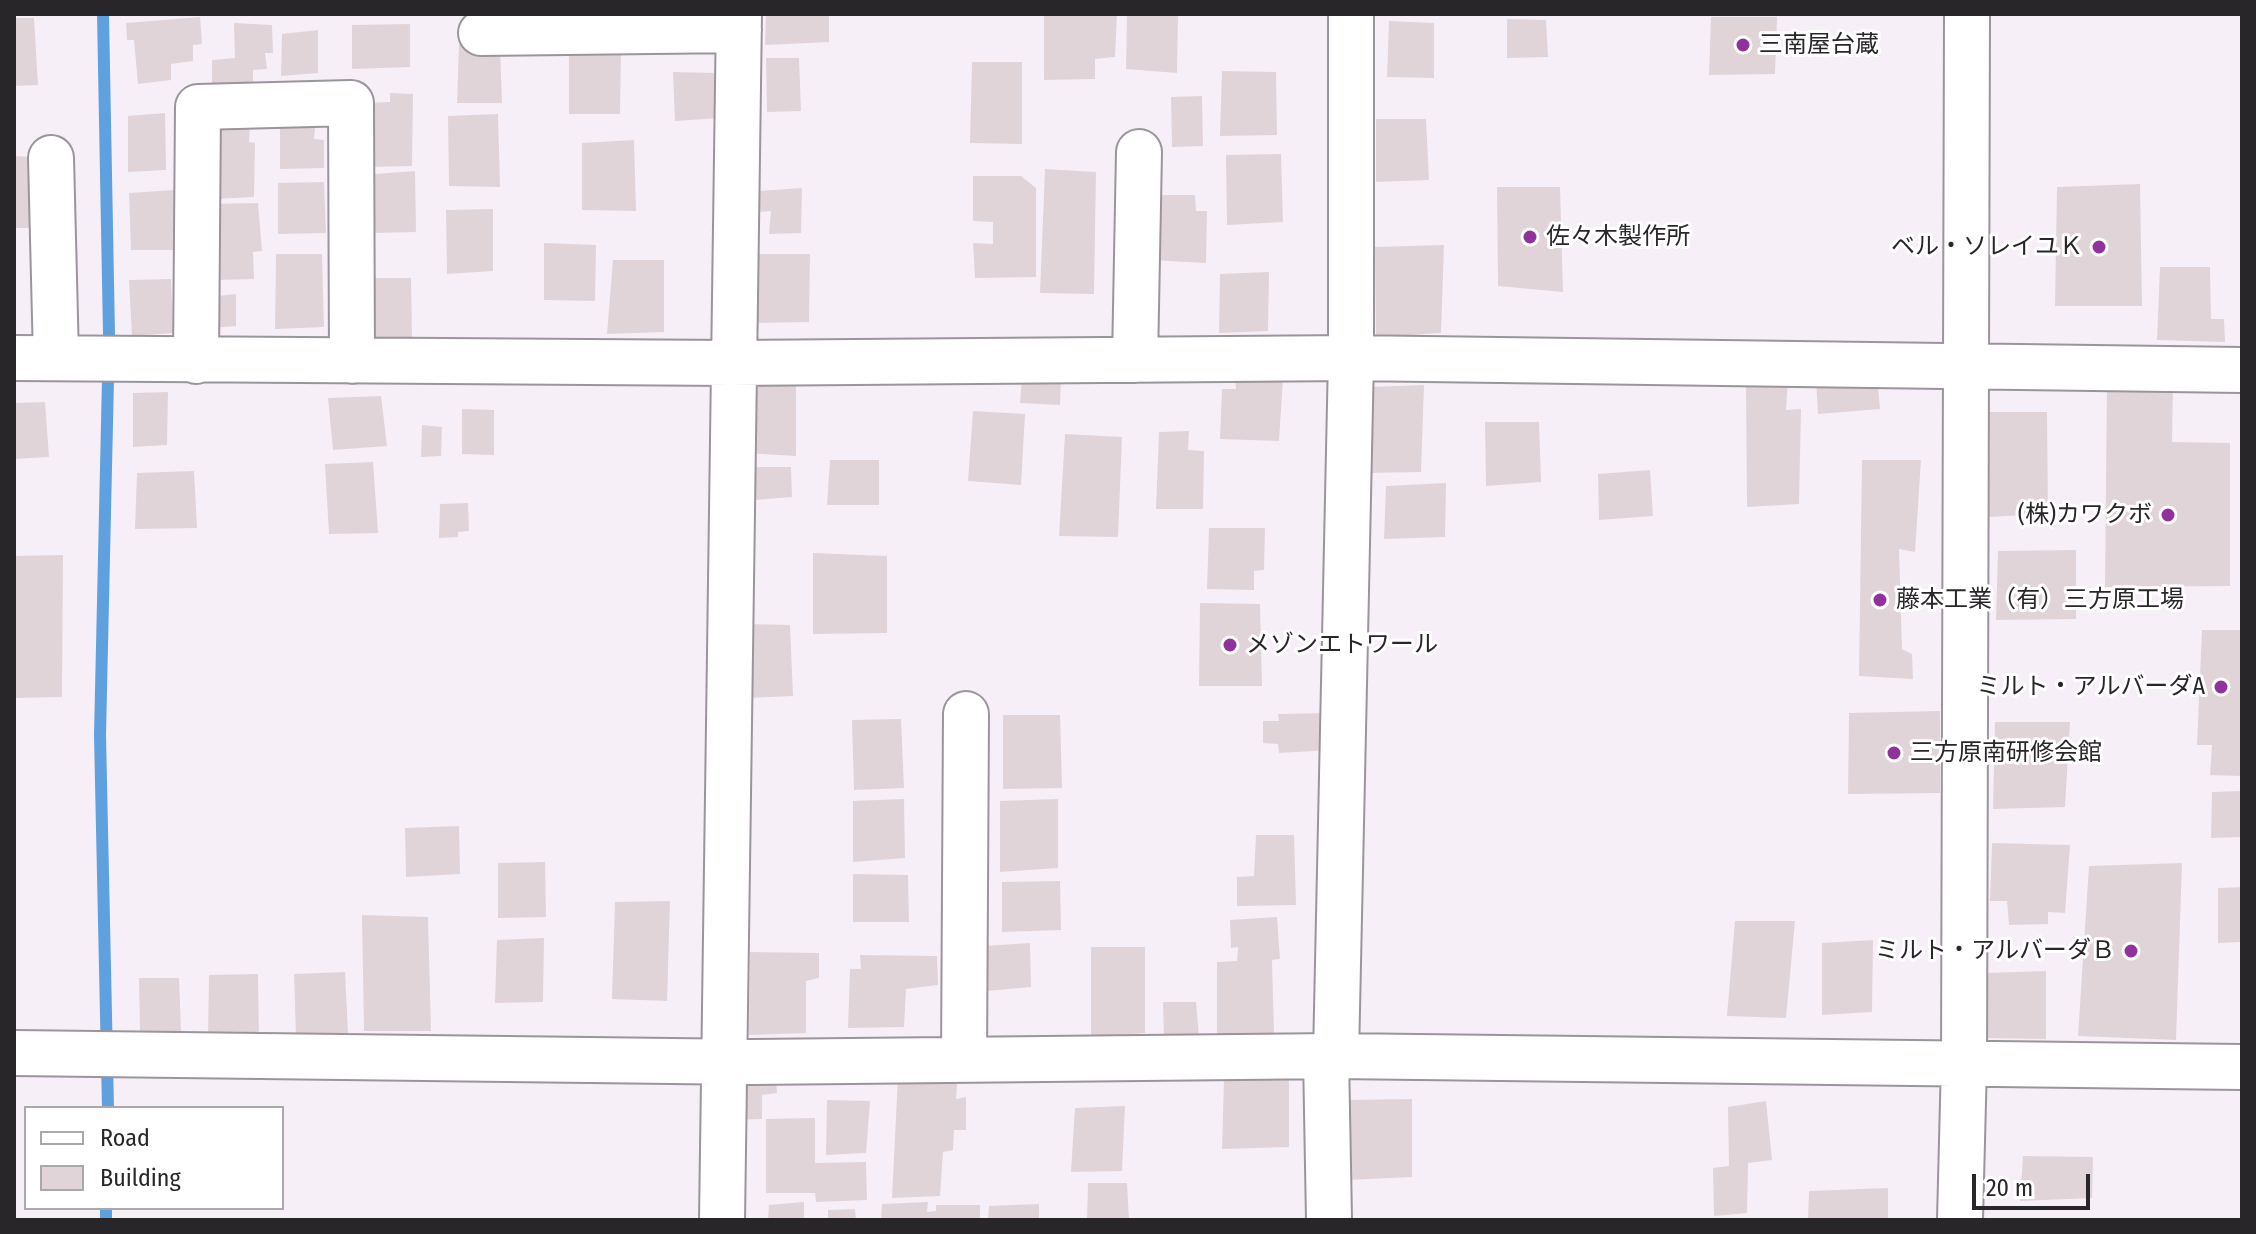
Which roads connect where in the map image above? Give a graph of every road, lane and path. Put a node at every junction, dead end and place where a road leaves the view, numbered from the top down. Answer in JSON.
{"nodes":[{"id":1,"x":1351,"y":14,"type":"edge"},
{"id":2,"x":1967,"y":14,"type":"edge"},
{"id":3,"x":739,"y":22,"type":"edge"},
{"id":4,"x":481,"y":33,"type":"dead end"},
{"id":5,"x":1139,"y":152,"type":"dead end"},
{"id":6,"x":51,"y":158,"type":"dead end"},
{"id":7,"x":35,"y":358,"type":"edge"},
{"id":8,"x":1351,"y":358,"type":"junction"},
{"id":9,"x":1135,"y":360,"type":"junction"},
{"id":10,"x":196,"y":361,"type":"junction"},
{"id":11,"x":352,"y":361,"type":"junction"},
{"id":12,"x":731,"y":363,"type":"junction"},
{"id":13,"x":1964,"y":369,"type":"junction"},
{"id":14,"x":2242,"y":370,"type":"edge"},
{"id":15,"x":966,"y":714,"type":"dead end"},
{"id":16,"x":14,"y":1053,"type":"edge"},
{"id":17,"x":1331,"y":1056,"type":"junction"},
{"id":18,"x":964,"y":1060,"type":"junction"},
{"id":19,"x":724,"y":1061,"type":"junction"},
{"id":20,"x":1964,"y":1062,"type":"junction"},
{"id":21,"x":2242,"y":1067,"type":"edge"},
{"id":22,"x":722,"y":1220,"type":"edge"},
{"id":23,"x":1329,"y":1220,"type":"edge"},
{"id":24,"x":1960,"y":1220,"type":"edge"}],
"edges":[{"from":1,"to":8,"type":"street"},
{"from":2,"to":13,"type":"street"},
{"from":3,"to":4,"type":"street"},
{"from":3,"to":12,"type":"street"},
{"from":5,"to":9,"type":"street"},
{"from":6,"to":7,"type":"street"},
{"from":7,"to":10,"type":"street"},
{"from":8,"to":9,"type":"street"},
{"from":8,"to":13,"type":"street"},
{"from":8,"to":17,"type":"street"},
{"from":9,"to":12,"type":"street"},
{"from":10,"to":11,"type":"street"},
{"from":10,"to":11,"type":"street"},
{"from":11,"to":12,"type":"street"},
{"from":12,"to":19,"type":"street"},
{"from":13,"to":14,"type":"street"},
{"from":13,"to":20,"type":"street"},
{"from":15,"to":18,"type":"street"},
{"from":16,"to":19,"type":"street"},
{"from":17,"to":18,"type":"street"},
{"from":17,"to":20,"type":"street"},
{"from":17,"to":23,"type":"street"},
{"from":18,"to":19,"type":"street"},
{"from":19,"to":22,"type":"street"},
{"from":20,"to":21,"type":"street"},
{"from":20,"to":24,"type":"street"}]}
